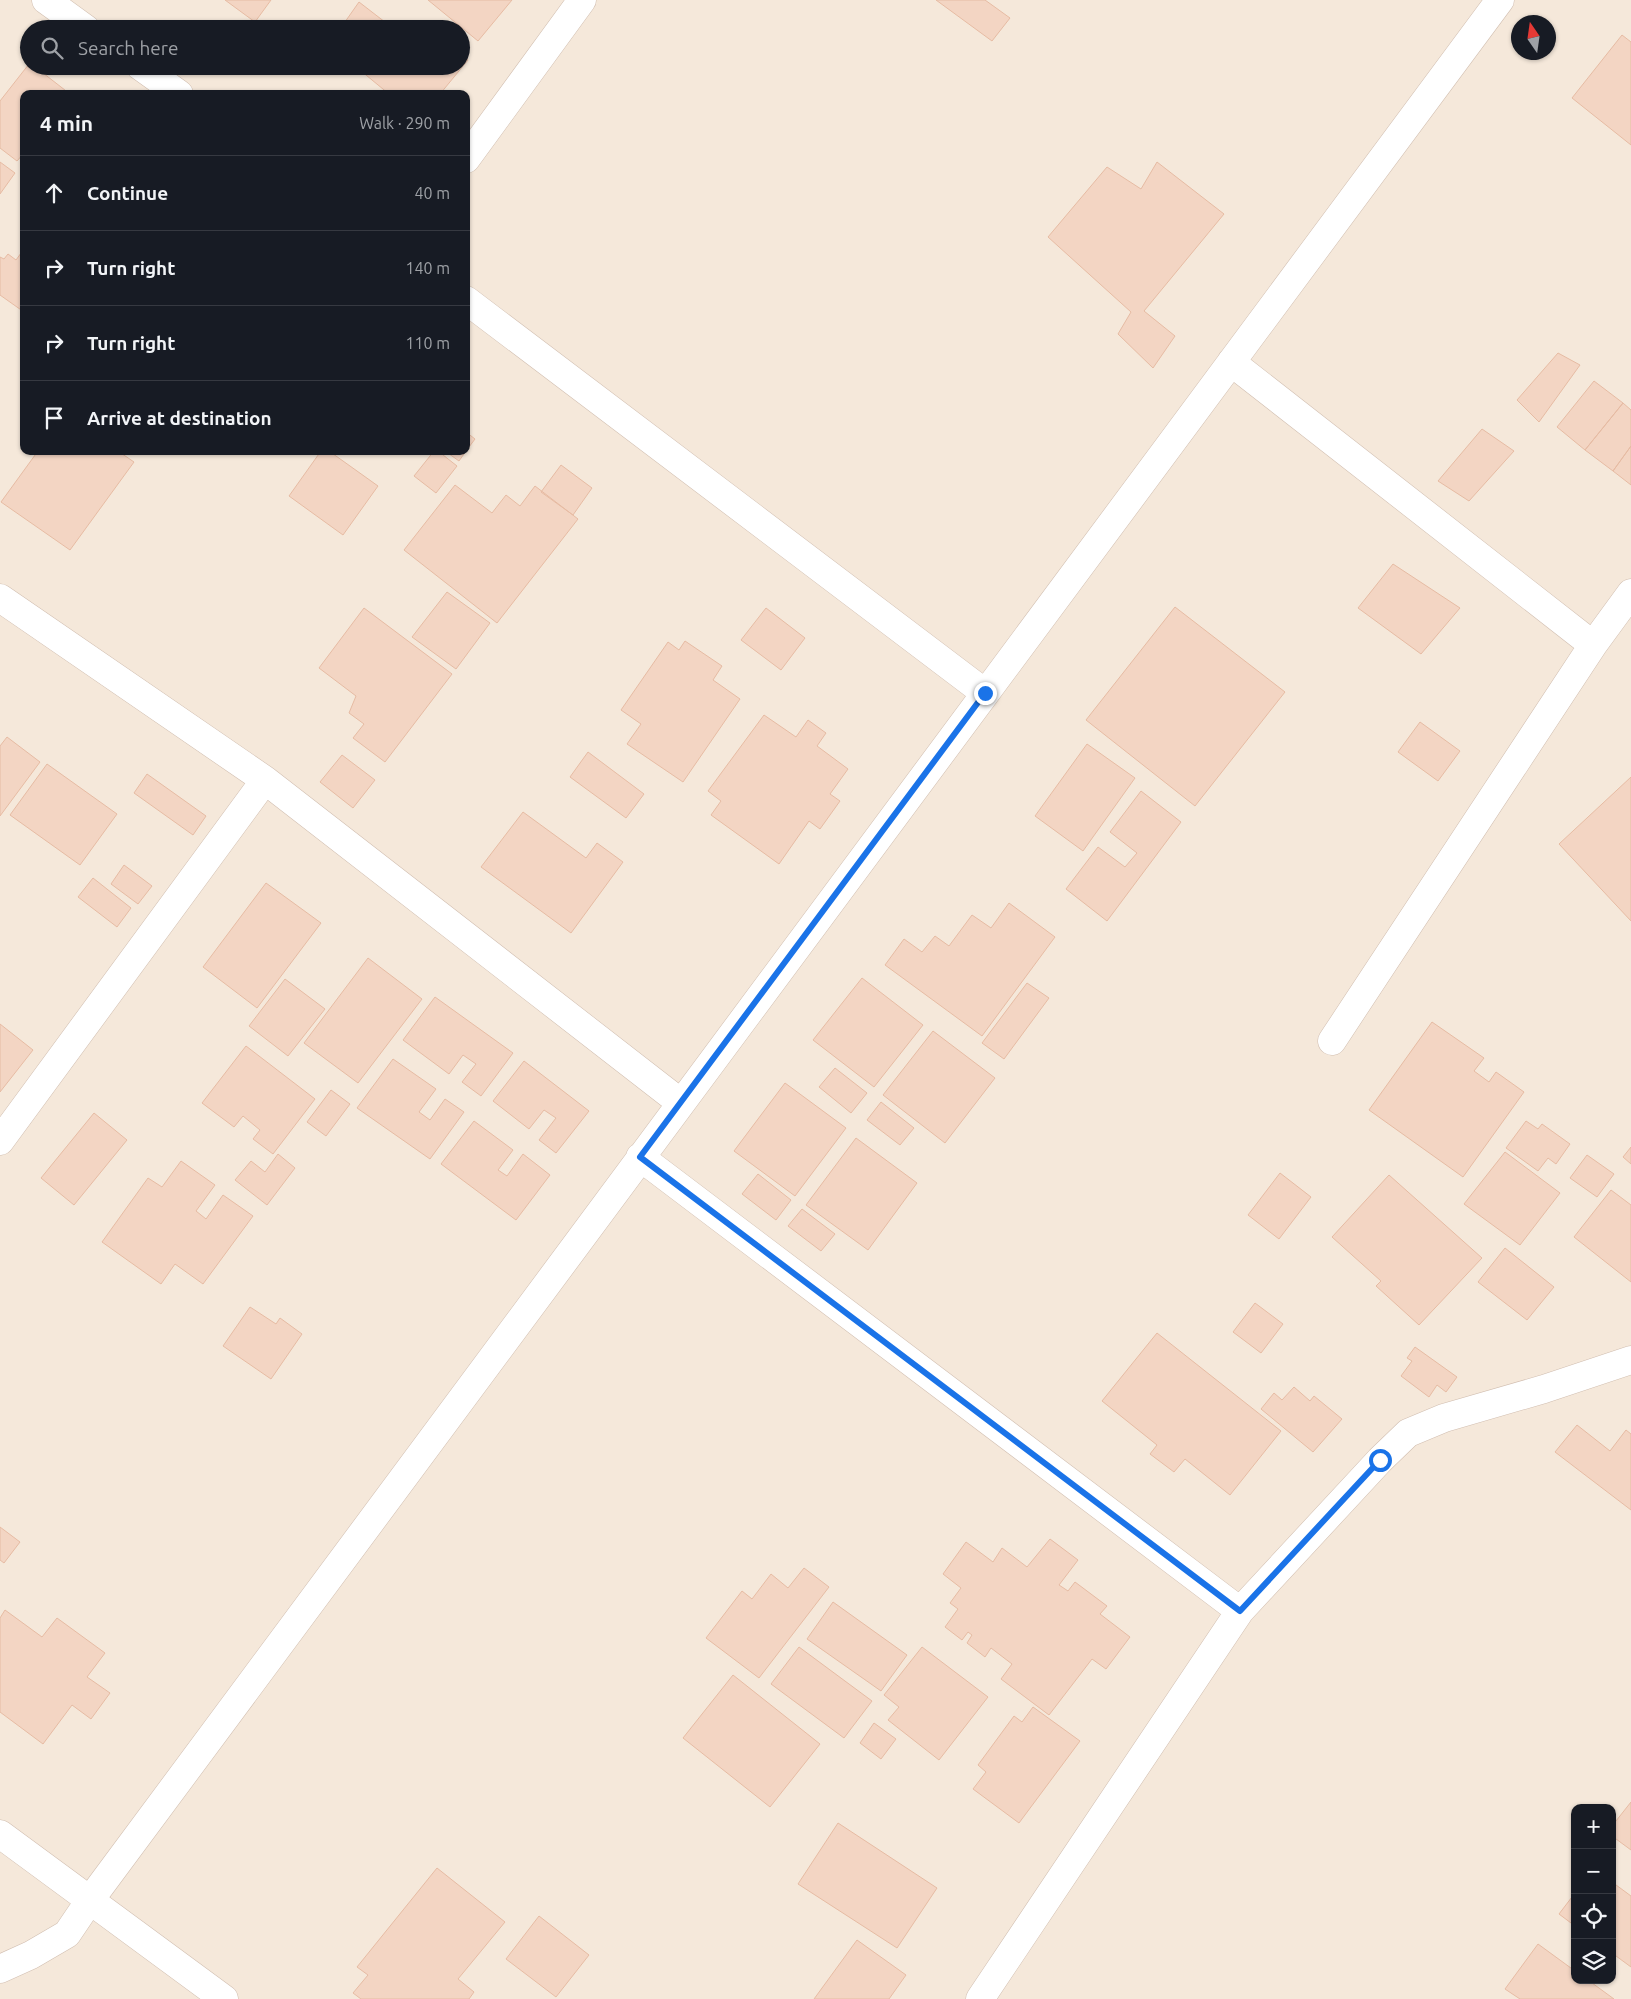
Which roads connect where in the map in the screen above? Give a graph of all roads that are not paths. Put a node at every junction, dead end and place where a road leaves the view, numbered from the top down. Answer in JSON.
{"nodes":[{"id":1,"x":46,"y":0,"type":"edge"},
{"id":2,"x":582,"y":0,"type":"edge"},
{"id":3,"x":1500,"y":0,"type":"edge"},
{"id":4,"x":74,"y":20,"type":"edge"},
{"id":5,"x":153,"y":75,"type":"edge"},
{"id":6,"x":173,"y":90,"type":"edge"},
{"id":7,"x":470,"y":154,"type":"edge"},
{"id":8,"x":470,"y":303,"type":"edge"},
{"id":9,"x":1230,"y":362,"type":"junction"},
{"id":10,"x":1631,"y":593,"type":"edge"},
{"id":11,"x":0,"y":598,"type":"edge"},
{"id":12,"x":1593,"y":645,"type":"junction"},
{"id":13,"x":985,"y":693,"type":"junction"},
{"id":14,"x":265,"y":780,"type":"junction"},
{"id":15,"x":1332,"y":1041,"type":"dead end"},
{"id":16,"x":681,"y":1103,"type":"junction"},
{"id":17,"x":0,"y":1141,"type":"edge"},
{"id":18,"x":640,"y":1157,"type":"junction"},
{"id":19,"x":1631,"y":1360,"type":"edge"},
{"id":20,"x":1240,"y":1611,"type":"junction"},
{"id":21,"x":0,"y":1834,"type":"edge"},
{"id":22,"x":90,"y":1900,"type":"junction"},
{"id":23,"x":0,"y":1969,"type":"edge"},
{"id":24,"x":224,"y":1999,"type":"edge"},
{"id":25,"x":980,"y":1999,"type":"edge"}],
"edges":[{"from":1,"to":4,"type":"street"},
{"from":2,"to":7,"type":"street"},
{"from":3,"to":9,"type":"street"},
{"from":5,"to":6,"type":"street"},
{"from":8,"to":13,"type":"street"},
{"from":9,"to":12,"type":"street"},
{"from":9,"to":13,"type":"street"},
{"from":10,"to":12,"type":"street"},
{"from":11,"to":14,"type":"street"},
{"from":12,"to":15,"type":"street"},
{"from":13,"to":16,"type":"street"},
{"from":14,"to":16,"type":"street"},
{"from":14,"to":17,"type":"street"},
{"from":16,"to":18,"type":"street"},
{"from":18,"to":20,"type":"street"},
{"from":18,"to":22,"type":"street"},
{"from":19,"to":20,"type":"street"},
{"from":20,"to":25,"type":"street"},
{"from":21,"to":22,"type":"street"},
{"from":22,"to":23,"type":"street"},
{"from":22,"to":24,"type":"street"}]}
